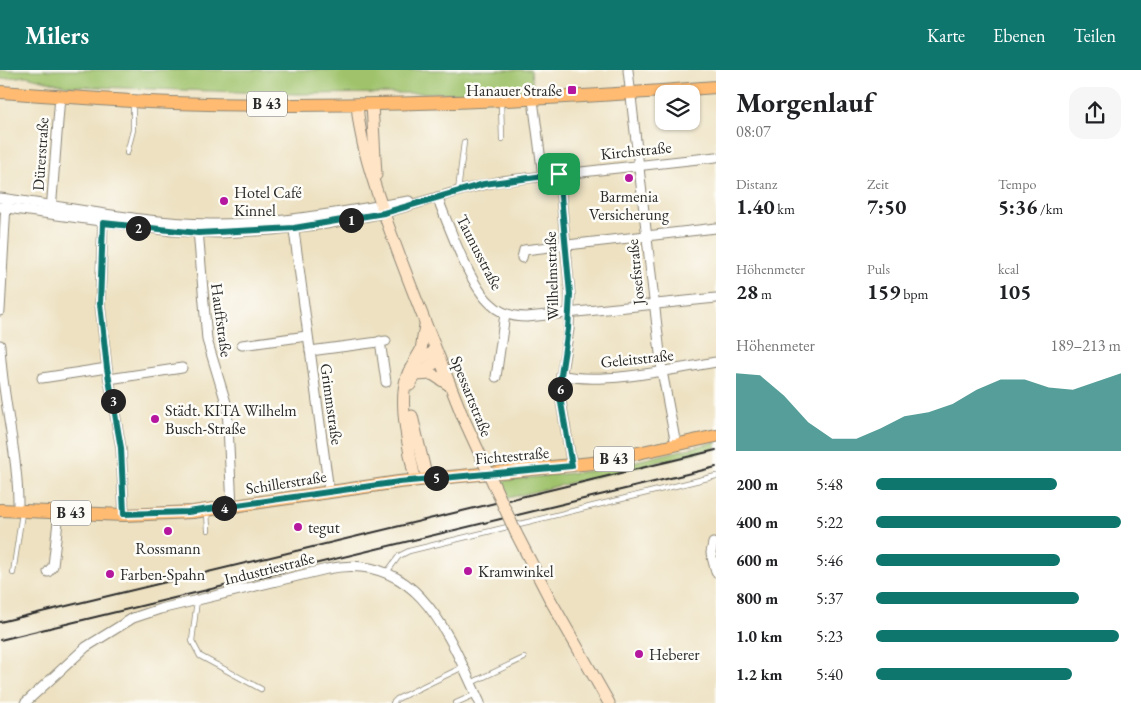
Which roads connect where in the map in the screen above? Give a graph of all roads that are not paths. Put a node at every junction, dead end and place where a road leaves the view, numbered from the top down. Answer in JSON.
{"nodes":[{"id":1,"x":628,"y":70,"type":"edge"},
{"id":2,"x":716,"y":87,"type":"edge"},
{"id":3,"x":0,"y":92,"type":"edge"},
{"id":4,"x":630,"y":94,"type":"junction"},
{"id":5,"x":60,"y":96,"type":"junction"},
{"id":6,"x":533,"y":100,"type":"junction"},
{"id":7,"x":133,"y":101,"type":"junction"},
{"id":8,"x":500,"y":101,"type":"junction"},
{"id":9,"x":356,"y":104,"type":"junction"},
{"id":10,"x":372,"y":104,"type":"junction"},
{"id":11,"x":502,"y":139,"type":"dead end"},
{"id":12,"x":464,"y":142,"type":"dead end"},
{"id":13,"x":127,"y":153,"type":"dead end"},
{"id":14,"x":716,"y":157,"type":"edge"},
{"id":15,"x":638,"y":165,"type":"junction"},
{"id":16,"x":559,"y":174,"type":"junction"},
{"id":17,"x":543,"y":176,"type":"junction"},
{"id":18,"x":458,"y":191,"type":"junction"},
{"id":19,"x":437,"y":197,"type":"junction"},
{"id":20,"x":3,"y":203,"type":"edge"},
{"id":21,"x":382,"y":206,"type":"junction"},
{"id":22,"x":51,"y":210,"type":"junction"},
{"id":23,"x":103,"y":219,"type":"junction"},
{"id":24,"x":293,"y":224,"type":"junction"},
{"id":25,"x":198,"y":228,"type":"junction"},
{"id":26,"x":716,"y":228,"type":"edge"},
{"id":27,"x":646,"y":236,"type":"junction"},
{"id":28,"x":566,"y":245,"type":"junction"},
{"id":29,"x":522,"y":258,"type":"dead end"},
{"id":30,"x":1,"y":272,"type":"edge"},
{"id":31,"x":716,"y":298,"type":"edge"},
{"id":32,"x":654,"y":305,"type":"junction"},
{"id":33,"x":0,"y":311,"type":"edge"},
{"id":34,"x":569,"y":313,"type":"junction"},
{"id":35,"x":505,"y":314,"type":"junction"},
{"id":36,"x":425,"y":324,"type":"junction"},
{"id":37,"x":307,"y":336,"type":"junction"},
{"id":38,"x":0,"y":345,"type":"edge"},
{"id":39,"x":242,"y":345,"type":"dead end"},
{"id":40,"x":310,"y":351,"type":"junction"},
{"id":41,"x":438,"y":356,"type":"junction"},
{"id":42,"x":716,"y":362,"type":"edge"},
{"id":43,"x":107,"y":368,"type":"junction"},
{"id":44,"x":182,"y":368,"type":"dead end"},
{"id":45,"x":413,"y":371,"type":"junction"},
{"id":46,"x":662,"y":371,"type":"junction"},
{"id":47,"x":561,"y":375,"type":"junction"},
{"id":48,"x":496,"y":377,"type":"dead end"},
{"id":49,"x":42,"y":378,"type":"dead end"},
{"id":50,"x":109,"y":379,"type":"junction"},
{"id":51,"x":386,"y":382,"type":"dead end"},
{"id":52,"x":452,"y":388,"type":"junction"},
{"id":53,"x":716,"y":436,"type":"edge"},
{"id":54,"x":676,"y":445,"type":"junction"},
{"id":55,"x":572,"y":466,"type":"junction"},
{"id":56,"x":716,"y":476,"type":"edge"},
{"id":57,"x":421,"y":479,"type":"junction"},
{"id":58,"x":330,"y":491,"type":"junction"},
{"id":59,"x":232,"y":507,"type":"junction"},
{"id":60,"x":0,"y":510,"type":"edge"},
{"id":61,"x":20,"y":510,"type":"junction"},
{"id":62,"x":207,"y":510,"type":"junction"},
{"id":63,"x":60,"y":512,"type":"junction"},
{"id":64,"x":124,"y":514,"type":"junction"},
{"id":65,"x":208,"y":530,"type":"dead end"},
{"id":66,"x":713,"y":543,"type":"dead end"},
{"id":67,"x":48,"y":572,"type":"dead end"},
{"id":68,"x":387,"y":572,"type":"junction"},
{"id":69,"x":716,"y":572,"type":"edge"},
{"id":70,"x":13,"y":573,"type":"dead end"},
{"id":71,"x":197,"y":600,"type":"junction"},
{"id":72,"x":524,"y":658,"type":"dead end"},
{"id":73,"x":463,"y":666,"type":"junction"},
{"id":74,"x":471,"y":683,"type":"junction"},
{"id":75,"x":261,"y":689,"type":"dead end"},
{"id":76,"x":476,"y":694,"type":"junction"},
{"id":77,"x":26,"y":703,"type":"edge"},
{"id":78,"x":392,"y":703,"type":"edge"},
{"id":79,"x":456,"y":703,"type":"edge"},
{"id":80,"x":480,"y":703,"type":"edge"},
{"id":81,"x":609,"y":703,"type":"edge"}],
"edges":[{"from":1,"to":4,"type":"street","name":"Josefstraße"},
{"from":2,"to":4,"type":"main road","number":"B 43"},
{"from":3,"to":5,"type":"main road","number":"B 43"},
{"from":4,"to":6,"type":"main road","number":"B 43"},
{"from":4,"to":15,"type":"street","name":"Josefstraße"},
{"from":5,"to":7,"type":"main road","number":"B 43"},
{"from":5,"to":22,"type":"street","name":"Dürerstraße"},
{"from":6,"to":8,"type":"main road","number":"B 43"},
{"from":6,"to":17,"type":"street"},
{"from":7,"to":9,"type":"main road","number":"B 43"},
{"from":7,"to":13,"type":"lane"},
{"from":8,"to":10,"type":"main road","number":"B 43"},
{"from":8,"to":11,"type":"lane"},
{"from":9,"to":10,"type":"main road","number":"B 43"},
{"from":9,"to":21,"type":"main road","name":"Spessartstraße"},
{"from":10,"to":21,"type":"main road","name":"Spessartstraße"},
{"from":12,"to":18,"type":"lane"},
{"from":14,"to":15,"type":"street","name":"Kirchstraße"},
{"from":15,"to":16,"type":"street","name":"Kirchstraße"},
{"from":15,"to":27,"type":"street","name":"Josefstraße"},
{"from":16,"to":17,"type":"street","name":"Kirchstraße"},
{"from":16,"to":28,"type":"street","name":"Wilhelmstraße"},
{"from":17,"to":18,"type":"street","name":"Kirchstraße"},
{"from":18,"to":19,"type":"street","name":"Kirchstraße"},
{"from":19,"to":21,"type":"street","name":"Kirchstraße"},
{"from":19,"to":35,"type":"street","name":"Taunusstraße"},
{"from":20,"to":22,"type":"street","name":"Kirchstraße"},
{"from":20,"to":30,"type":"street"},
{"from":21,"to":24,"type":"street","name":"Kirchstraße"},
{"from":21,"to":36,"type":"main road","name":"Spessartstraße"},
{"from":22,"to":23,"type":"street","name":"Kirchstraße"},
{"from":23,"to":25,"type":"street","name":"Kirchstraße"},
{"from":23,"to":43,"type":"street"},
{"from":24,"to":25,"type":"street","name":"Kirchstraße"},
{"from":24,"to":37,"type":"street","name":"Grimmstraße"},
{"from":25,"to":59,"type":"street","name":"Hauffstraße"},
{"from":26,"to":27,"type":"street"},
{"from":27,"to":28,"type":"street"},
{"from":27,"to":32,"type":"street","name":"Josefstraße"},
{"from":28,"to":29,"type":"street"},
{"from":28,"to":34,"type":"street","name":"Wilhelmstraße"},
{"from":30,"to":33,"type":"street"},
{"from":31,"to":32,"type":"street"},
{"from":32,"to":34,"type":"street"},
{"from":32,"to":46,"type":"street","name":"Josefstraße"},
{"from":34,"to":35,"type":"street"},
{"from":34,"to":47,"type":"street","name":"Wilhelmstraße"},
{"from":35,"to":48,"type":"street"},
{"from":36,"to":41,"type":"main road","name":"Spessartstraße"},
{"from":36,"to":45,"type":"main road"},
{"from":37,"to":39,"type":"street"},
{"from":37,"to":40,"type":"street","name":"Grimmstraße"},
{"from":38,"to":61,"type":"street"},
{"from":40,"to":51,"type":"street","name":"Grimmstraße"},
{"from":40,"to":58,"type":"street","name":"Grimmstraße"},
{"from":41,"to":45,"type":"main road"},
{"from":41,"to":52,"type":"main road","name":"Spessartstraße"},
{"from":42,"to":46,"type":"street","name":"Geleitstraße"},
{"from":43,"to":49,"type":"street"},
{"from":43,"to":50,"type":"street"},
{"from":44,"to":50,"type":"street"},
{"from":45,"to":52,"type":"main road"},
{"from":45,"to":57,"type":"main road"},
{"from":46,"to":47,"type":"street","name":"Geleitstraße"},
{"from":46,"to":54,"type":"street","name":"Josefstraße"},
{"from":47,"to":55,"type":"street","name":"Wilhelmstraße"},
{"from":50,"to":64,"type":"street"},
{"from":52,"to":81,"type":"main road","name":"Spessartstraße","bridge":true},
{"from":53,"to":54,"type":"main road","name":"Fichtestraße","number":"B 43"},
{"from":54,"to":55,"type":"main road","name":"Fichtestraße","number":"B 43"},
{"from":55,"to":57,"type":"main road","name":"Fichtestraße","number":"B 43"},
{"from":56,"to":68,"type":"lane"},
{"from":57,"to":58,"type":"main road","name":"Schillerstraße","number":"B 43"},
{"from":58,"to":59,"type":"main road","name":"Schillerstraße","number":"B 43"},
{"from":59,"to":62,"type":"main road","name":"Schillerstraße","number":"B 43"},
{"from":60,"to":61,"type":"main road","name":"Schillerstraße","number":"B 43"},
{"from":61,"to":63,"type":"main road","name":"Schillerstraße","number":"B 43"},
{"from":61,"to":70,"type":"lane"},
{"from":62,"to":64,"type":"main road","name":"Schillerstraße","number":"B 43"},
{"from":62,"to":65,"type":"lane"},
{"from":63,"to":64,"type":"main road","name":"Schillerstraße","number":"B 43"},
{"from":63,"to":67,"type":"street"},
{"from":66,"to":69,"type":"street"},
{"from":68,"to":71,"type":"street","name":"Industriestraße"},
{"from":68,"to":73,"type":"street","name":"Industriestraße"},
{"from":71,"to":75,"type":"lane"},
{"from":71,"to":77,"type":"street","name":"Industriestraße"},
{"from":72,"to":74,"type":"lane"},
{"from":73,"to":74,"type":"street","name":"Industriestraße"},
{"from":73,"to":78,"type":"lane"},
{"from":74,"to":76,"type":"street","name":"Industriestraße"},
{"from":76,"to":79,"type":"lane"},
{"from":76,"to":80,"type":"street","name":"Industriestraße"}]}
